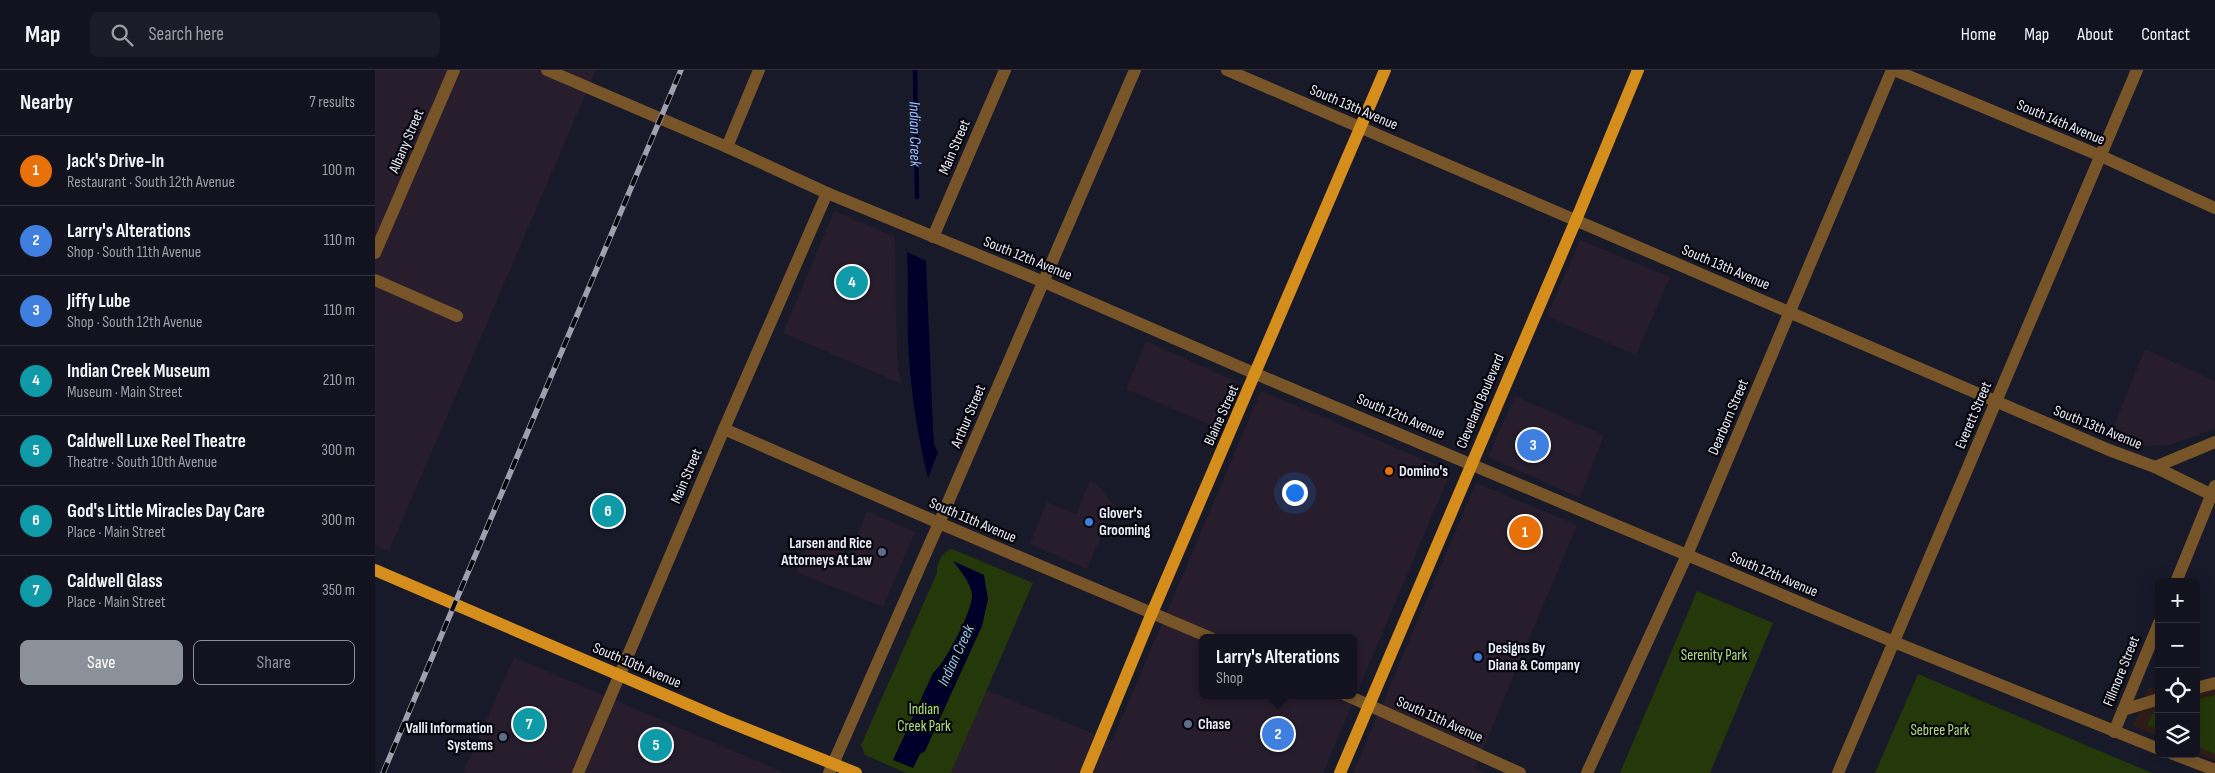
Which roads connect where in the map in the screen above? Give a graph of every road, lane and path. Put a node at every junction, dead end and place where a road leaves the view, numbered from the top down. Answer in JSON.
{"nodes":[{"id":1,"x":454,"y":70,"type":"edge"},
{"id":2,"x":547,"y":70,"type":"edge"},
{"id":3,"x":759,"y":70,"type":"edge"},
{"id":4,"x":1005,"y":70,"type":"edge"},
{"id":5,"x":1135,"y":70,"type":"edge"},
{"id":6,"x":1227,"y":70,"type":"edge"},
{"id":7,"x":1385,"y":70,"type":"edge"},
{"id":8,"x":1638,"y":70,"type":"edge"},
{"id":9,"x":1893,"y":70,"type":"edge"},
{"id":10,"x":2137,"y":70,"type":"edge"},
{"id":11,"x":1360,"y":127,"type":"junction"},
{"id":12,"x":727,"y":146,"type":"junction"},
{"id":13,"x":2101,"y":156,"type":"junction"},
{"id":14,"x":827,"y":193,"type":"junction"},
{"id":15,"x":2215,"y":208,"type":"edge"},
{"id":16,"x":1576,"y":220,"type":"junction"},
{"id":17,"x":933,"y":237,"type":"junction"},
{"id":18,"x":375,"y":253,"type":"edge"},
{"id":19,"x":375,"y":280,"type":"edge"},
{"id":20,"x":1044,"y":282,"type":"junction"},
{"id":21,"x":1789,"y":312,"type":"junction"},
{"id":22,"x":457,"y":316,"type":"dead end"},
{"id":23,"x":1256,"y":374,"type":"junction"},
{"id":24,"x":1996,"y":402,"type":"junction"},
{"id":25,"x":724,"y":429,"type":"junction"},
{"id":26,"x":2215,"y":442,"type":"edge"},
{"id":27,"x":1471,"y":463,"type":"junction"},
{"id":28,"x":2155,"y":467,"type":"junction"},
{"id":29,"x":2213,"y":490,"type":"edge"},
{"id":30,"x":939,"y":524,"type":"junction"},
{"id":31,"x":1687,"y":555,"type":"junction"},
{"id":32,"x":375,"y":570,"type":"edge"},
{"id":33,"x":2178,"y":578,"type":"edge"},
{"id":34,"x":1152,"y":613,"type":"junction"},
{"id":35,"x":2155,"y":633,"type":"edge"},
{"id":36,"x":1202,"y":634,"type":"edge"},
{"id":37,"x":1894,"y":642,"type":"junction"},
{"id":38,"x":2215,"y":683,"type":"edge"},
{"id":39,"x":2200,"y":687,"type":"edge"},
{"id":40,"x":1355,"y":699,"type":"edge"},
{"id":41,"x":2155,"y":701,"type":"edge"},
{"id":42,"x":1369,"y":705,"type":"junction"},
{"id":43,"x":2123,"y":710,"type":"junction"},
{"id":44,"x":2114,"y":732,"type":"junction"},
{"id":45,"x":2155,"y":747,"type":"edge"},
{"id":46,"x":2184,"y":758,"type":"edge"},
{"id":47,"x":831,"y":768,"type":"edge"},
{"id":48,"x":2215,"y":770,"type":"edge"},
{"id":49,"x":578,"y":773,"type":"edge"},
{"id":50,"x":856,"y":773,"type":"edge"},
{"id":51,"x":1086,"y":773,"type":"edge"},
{"id":52,"x":1340,"y":773,"type":"edge"},
{"id":53,"x":1520,"y":773,"type":"edge"},
{"id":54,"x":1587,"y":773,"type":"edge"},
{"id":55,"x":1838,"y":773,"type":"edge"}],
"edges":[{"from":1,"to":18,"type":"street","name":"Albany Street"},
{"from":2,"to":12,"type":"street","name":"South 12th Avenue"},
{"from":3,"to":12,"type":"street"},
{"from":4,"to":17,"type":"street","name":"Main Street"},
{"from":5,"to":20,"type":"street","name":"Arthur Street"},
{"from":6,"to":11,"type":"street","name":"South 13th Avenue"},
{"from":7,"to":11,"type":"main road","name":"Blaine Street"},
{"from":8,"to":16,"type":"main road","name":"Cleveland Boulevard"},
{"from":9,"to":13,"type":"street","name":"South 14th Avenue"},
{"from":9,"to":21,"type":"street","name":"Dearborn Street"},
{"from":10,"to":13,"type":"street","name":"Everett Street"},
{"from":11,"to":16,"type":"street","name":"South 13th Avenue"},
{"from":11,"to":23,"type":"main road","name":"Blaine Street"},
{"from":12,"to":14,"type":"street","name":"South 12th Avenue"},
{"from":13,"to":15,"type":"street","name":"South 14th Avenue"},
{"from":13,"to":24,"type":"street","name":"Everett Street"},
{"from":14,"to":17,"type":"street","name":"South 12th Avenue"},
{"from":14,"to":25,"type":"street","name":"Main Street"},
{"from":16,"to":21,"type":"street","name":"South 13th Avenue"},
{"from":16,"to":27,"type":"main road","name":"Cleveland Boulevard"},
{"from":17,"to":20,"type":"street","name":"South 12th Avenue"},
{"from":19,"to":22,"type":"street"},
{"from":20,"to":23,"type":"street","name":"South 12th Avenue"},
{"from":20,"to":30,"type":"street","name":"Arthur Street"},
{"from":21,"to":24,"type":"street","name":"South 13th Avenue"},
{"from":21,"to":31,"type":"street","name":"Dearborn Street"},
{"from":23,"to":27,"type":"street","name":"South 12th Avenue"},
{"from":23,"to":34,"type":"main road","name":"Blaine Street"},
{"from":24,"to":28,"type":"street","name":"South 13th Avenue"},
{"from":24,"to":37,"type":"street","name":"Everett Street"},
{"from":25,"to":30,"type":"street","name":"South 11th Avenue"},
{"from":25,"to":49,"type":"street","name":"Main Street"},
{"from":26,"to":28,"type":"street"},
{"from":27,"to":31,"type":"street","name":"South 12th Avenue"},
{"from":27,"to":42,"type":"main road","name":"Cleveland Boulevard"},
{"from":28,"to":29,"type":"street","name":"South 13th Avenue"},
{"from":29,"to":33,"type":"street"},
{"from":30,"to":34,"type":"street","name":"South 11th Avenue"},
{"from":30,"to":47,"type":"street","name":"Arthur Street"},
{"from":31,"to":37,"type":"street","name":"South 12th Avenue"},
{"from":31,"to":54,"type":"street","name":"Dearborn Street"},
{"from":32,"to":47,"type":"main road","name":"South 10th Avenue"},
{"from":34,"to":36,"type":"street","name":"South 11th Avenue"},
{"from":34,"to":51,"type":"main road","name":"Blaine Street"},
{"from":35,"to":43,"type":"street","name":"Fillmore Street"},
{"from":37,"to":44,"type":"street","name":"South 12th Avenue"},
{"from":37,"to":55,"type":"street","name":"Everett Street"},
{"from":38,"to":39,"type":"street"},
{"from":40,"to":42,"type":"street","name":"South 11th Avenue"},
{"from":41,"to":43,"type":"street"},
{"from":42,"to":52,"type":"main road","name":"Cleveland Boulevard"},
{"from":42,"to":53,"type":"street","name":"South 11th Avenue"},
{"from":43,"to":44,"type":"street","name":"Fillmore Street"},
{"from":44,"to":45,"type":"street","name":"South 12th Avenue"},
{"from":46,"to":48,"type":"street"},
{"from":47,"to":50,"type":"main road","name":"South 10th Avenue"}]}
